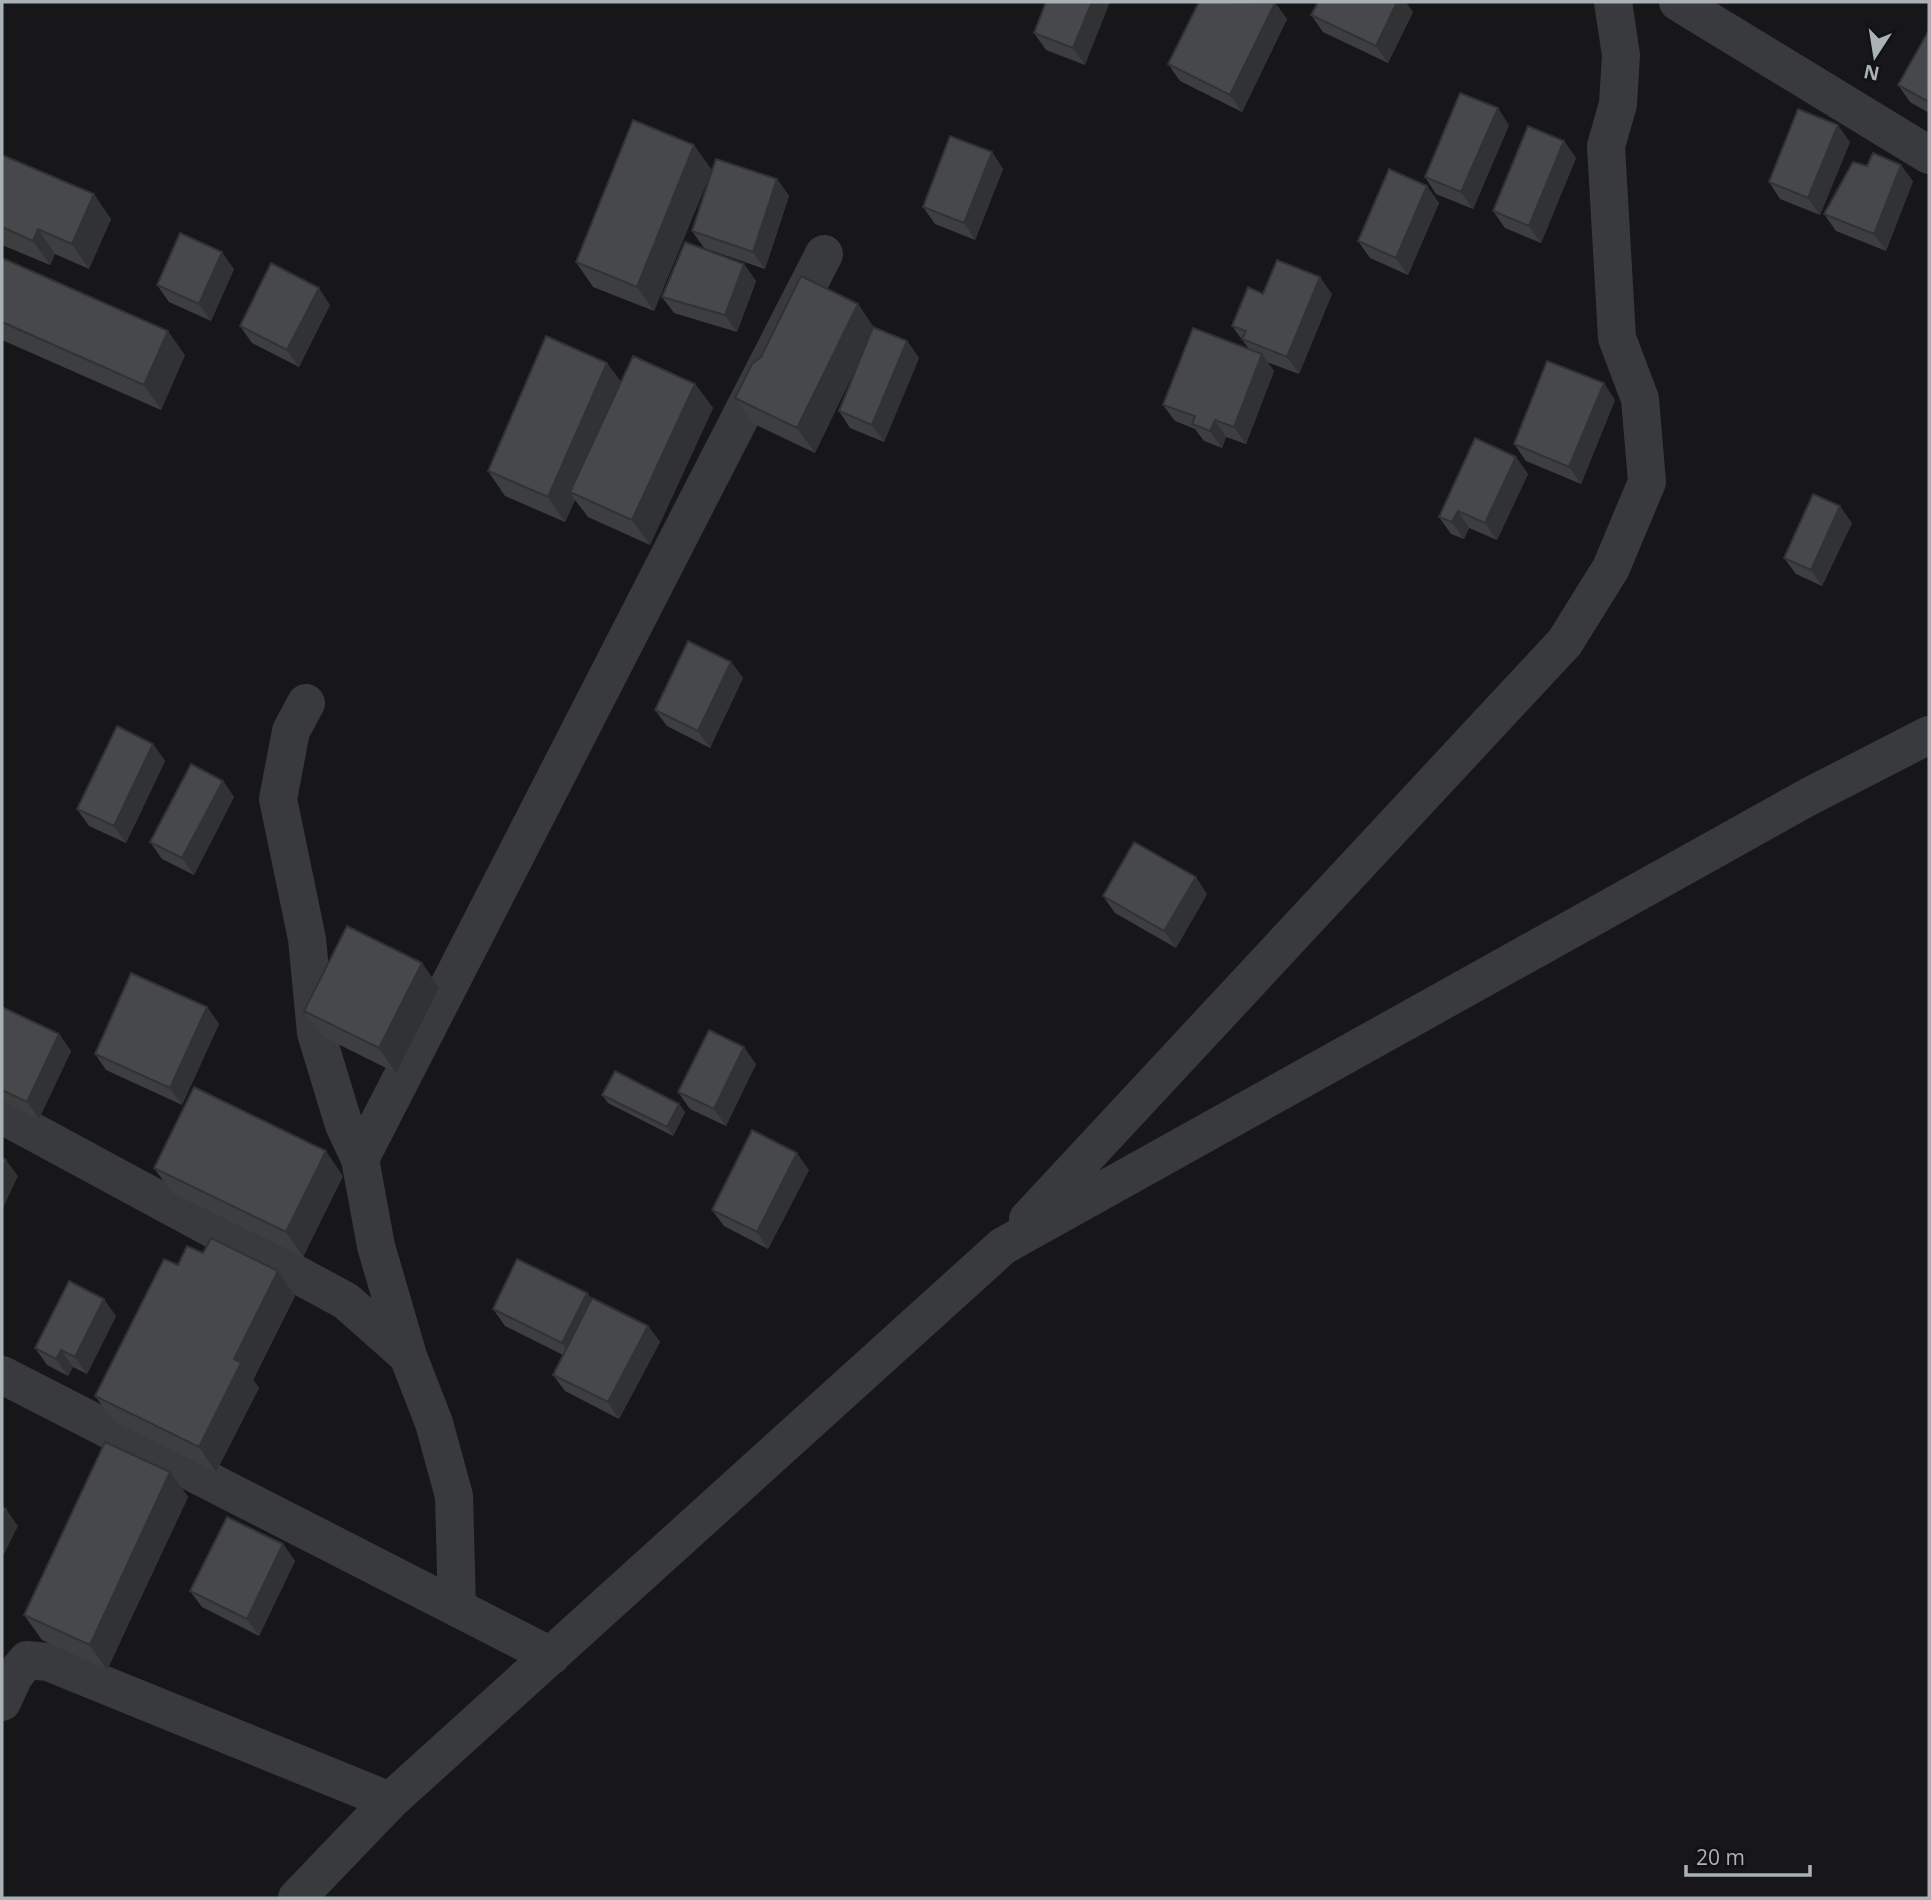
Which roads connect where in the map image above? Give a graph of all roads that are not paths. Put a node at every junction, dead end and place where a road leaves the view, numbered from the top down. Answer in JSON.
{"nodes":[{"id":1,"x":1613,"y":2,"type":"edge"},
{"id":2,"x":1678,"y":2,"type":"edge"},
{"id":3,"x":1929,"y":155,"type":"edge"},
{"id":4,"x":824,"y":254,"type":"dead end"},
{"id":5,"x":306,"y":703,"type":"dead end"},
{"id":6,"x":1929,"y":735,"type":"edge"},
{"id":7,"x":2,"y":1115,"type":"edge"},
{"id":8,"x":360,"y":1159,"type":"junction"},
{"id":9,"x":1003,"y":1246,"type":"junction"},
{"id":10,"x":408,"y":1356,"type":"junction"},
{"id":11,"x":2,"y":1375,"type":"edge"},
{"id":12,"x":457,"y":1608,"type":"junction"},
{"id":13,"x":551,"y":1656,"type":"junction"},
{"id":14,"x":2,"y":1702,"type":"edge"},
{"id":15,"x":390,"y":1801,"type":"junction"},
{"id":16,"x":297,"y":1898,"type":"edge"}],
"edges":[{"from":1,"to":9,"type":"street"},
{"from":2,"to":3,"type":"street"},
{"from":4,"to":8,"type":"street"},
{"from":5,"to":8,"type":"street"},
{"from":6,"to":9,"type":"street"},
{"from":7,"to":10,"type":"street"},
{"from":8,"to":10,"type":"street"},
{"from":9,"to":13,"type":"street"},
{"from":10,"to":12,"type":"street"},
{"from":11,"to":12,"type":"street"},
{"from":12,"to":13,"type":"street"},
{"from":13,"to":15,"type":"street"},
{"from":14,"to":15,"type":"street"},
{"from":15,"to":16,"type":"street"}]}
